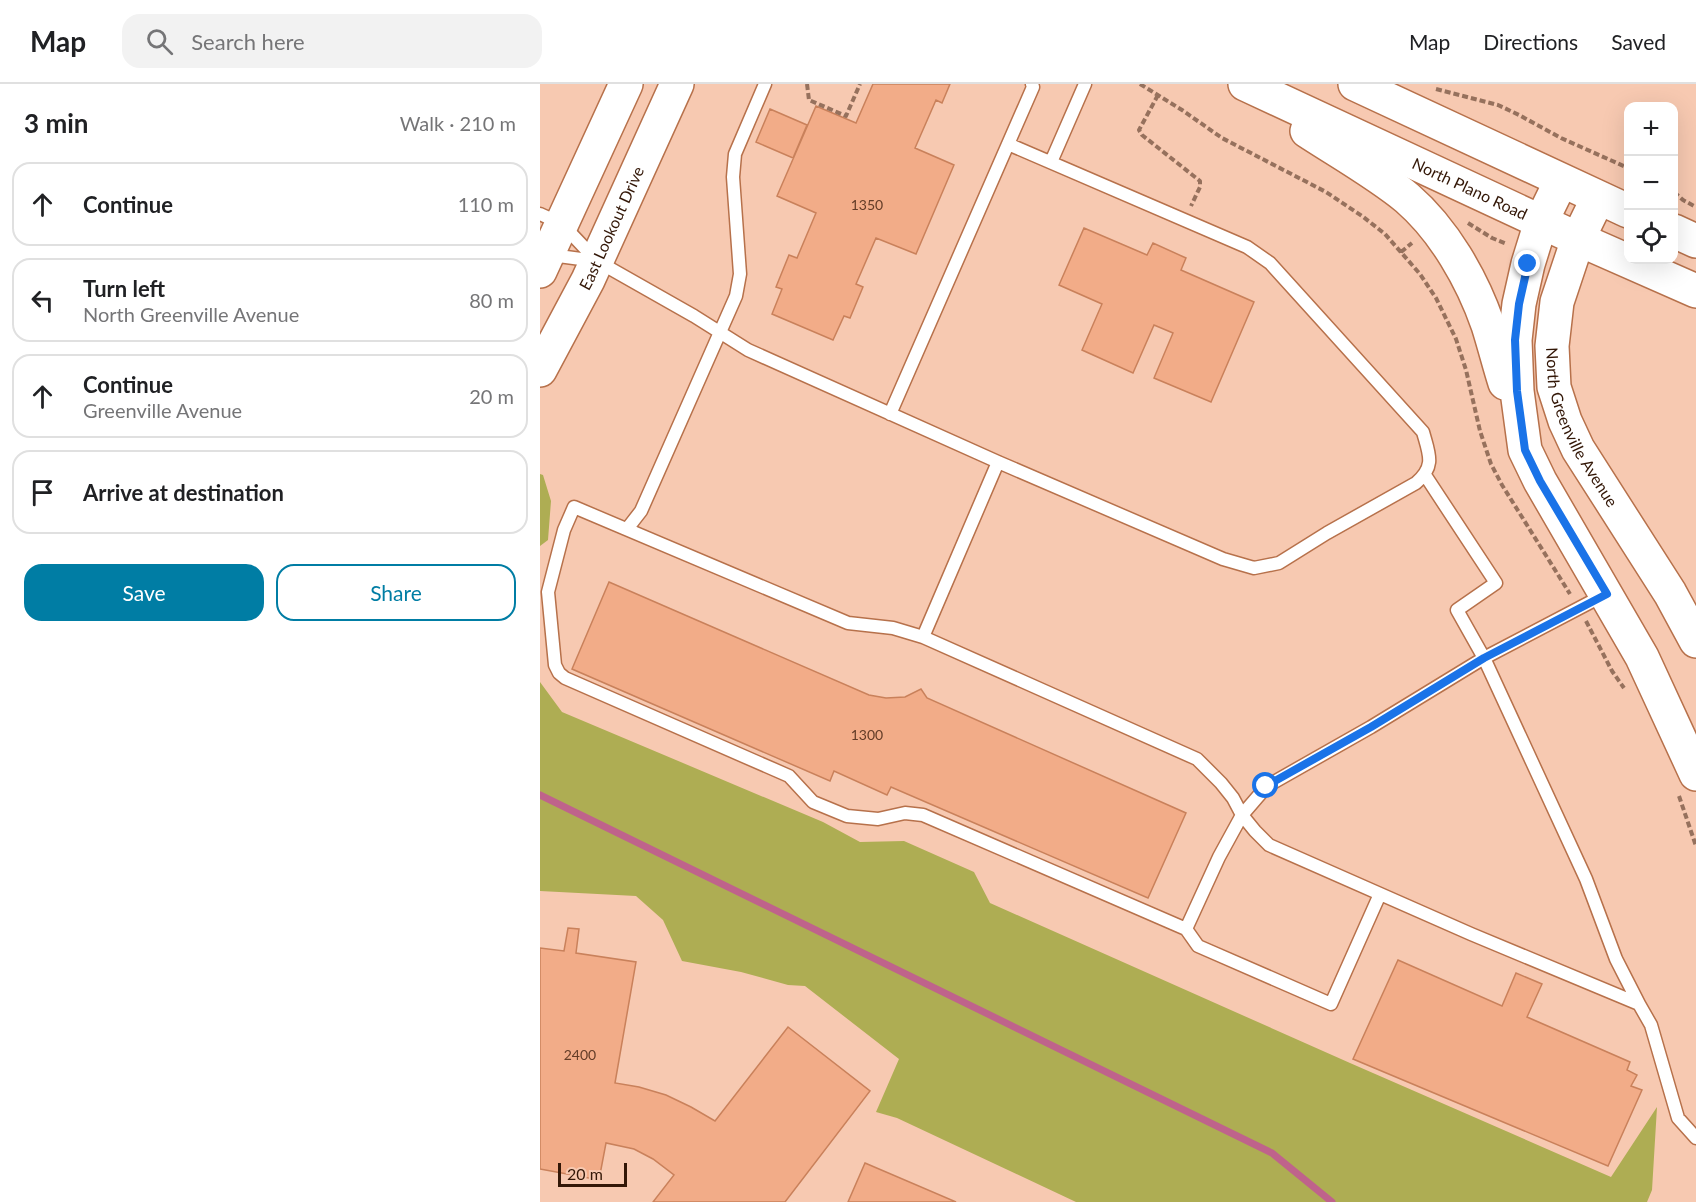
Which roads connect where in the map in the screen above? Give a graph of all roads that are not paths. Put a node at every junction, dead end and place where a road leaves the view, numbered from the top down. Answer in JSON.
{"nodes":[{"id":1,"x":626,"y":84,"type":"edge"},
{"id":2,"x":677,"y":84,"type":"edge"},
{"id":3,"x":765,"y":84,"type":"edge"},
{"id":4,"x":1032,"y":84,"type":"edge"},
{"id":5,"x":1085,"y":84,"type":"edge"},
{"id":6,"x":1236,"y":84,"type":"edge"},
{"id":7,"x":1245,"y":84,"type":"edge"},
{"id":8,"x":1355,"y":84,"type":"edge"},
{"id":9,"x":1008,"y":144,"type":"junction"},
{"id":10,"x":1051,"y":162,"type":"junction"},
{"id":11,"x":1561,"y":181,"type":"junction"},
{"id":12,"x":1598,"y":198,"type":"junction"},
{"id":13,"x":1627,"y":210,"type":"edge"},
{"id":14,"x":551,"y":219,"type":"edge"},
{"id":15,"x":1541,"y":222,"type":"junction"},
{"id":16,"x":1678,"y":233,"type":"edge"},
{"id":17,"x":1578,"y":239,"type":"junction"},
{"id":18,"x":1696,"y":241,"type":"edge"},
{"id":19,"x":543,"y":259,"type":"edge"},
{"id":20,"x":597,"y":261,"type":"junction"},
{"id":21,"x":1696,"y":291,"type":"edge"},
{"id":22,"x":720,"y":332,"type":"junction"},
{"id":23,"x":540,"y":370,"type":"edge"},
{"id":24,"x":890,"y":414,"type":"junction"},
{"id":25,"x":1525,"y":450,"type":"junction"},
{"id":26,"x":998,"y":462,"type":"junction"},
{"id":27,"x":1425,"y":476,"type":"junction"},
{"id":28,"x":627,"y":529,"type":"junction"},
{"id":29,"x":1593,"y":600,"type":"junction"},
{"id":30,"x":923,"y":637,"type":"junction"},
{"id":31,"x":1696,"y":641,"type":"edge"},
{"id":32,"x":1484,"y":658,"type":"junction"},
{"id":33,"x":1686,"y":781,"type":"edge"},
{"id":34,"x":1242,"y":815,"type":"junction"},
{"id":35,"x":1380,"y":894,"type":"junction"},
{"id":36,"x":1186,"y":929,"type":"junction"},
{"id":37,"x":1639,"y":1004,"type":"junction"},
{"id":38,"x":1696,"y":1138,"type":"edge"}],
"edges":[{"from":1,"to":14,"type":"main road"},
{"from":2,"to":20,"type":"main road","name":"East Lookout Drive"},
{"from":3,"to":22,"type":"lane"},
{"from":4,"to":9,"type":"lane"},
{"from":5,"to":10,"type":"lane"},
{"from":6,"to":25,"type":"main road"},
{"from":7,"to":15,"type":"main road","name":"North Plano Road"},
{"from":8,"to":11,"type":"main road"},
{"from":9,"to":10,"type":"lane"},
{"from":9,"to":24,"type":"lane"},
{"from":10,"to":27,"type":"lane"},
{"from":11,"to":12,"type":"main road"},
{"from":11,"to":15,"type":"main road"},
{"from":12,"to":13,"type":"main road"},
{"from":12,"to":17,"type":"main road","name":"North Greenville Avenue"},
{"from":14,"to":19,"type":"main road"},
{"from":14,"to":20,"type":"lane"},
{"from":15,"to":17,"type":"main road","name":"North Plano Road"},
{"from":15,"to":25,"type":"main road"},
{"from":16,"to":18,"type":"main road"},
{"from":17,"to":21,"type":"main road","name":"North Plano Road"},
{"from":17,"to":31,"type":"main road","name":"North Greenville Avenue"},
{"from":19,"to":20,"type":"lane"},
{"from":20,"to":22,"type":"lane"},
{"from":20,"to":23,"type":"main road","name":"East Lookout Drive"},
{"from":22,"to":24,"type":"lane"},
{"from":22,"to":28,"type":"lane"},
{"from":24,"to":26,"type":"lane"},
{"from":25,"to":29,"type":"main road"},
{"from":26,"to":27,"type":"lane"},
{"from":26,"to":30,"type":"lane"},
{"from":27,"to":32,"type":"lane"},
{"from":28,"to":30,"type":"lane"},
{"from":28,"to":36,"type":"lane"},
{"from":29,"to":32,"type":"lane"},
{"from":29,"to":33,"type":"main road"},
{"from":30,"to":34,"type":"lane"},
{"from":32,"to":34,"type":"lane"},
{"from":32,"to":37,"type":"lane"},
{"from":34,"to":35,"type":"lane"},
{"from":34,"to":36,"type":"lane"},
{"from":35,"to":36,"type":"lane"},
{"from":35,"to":37,"type":"lane"},
{"from":37,"to":38,"type":"lane"}]}
